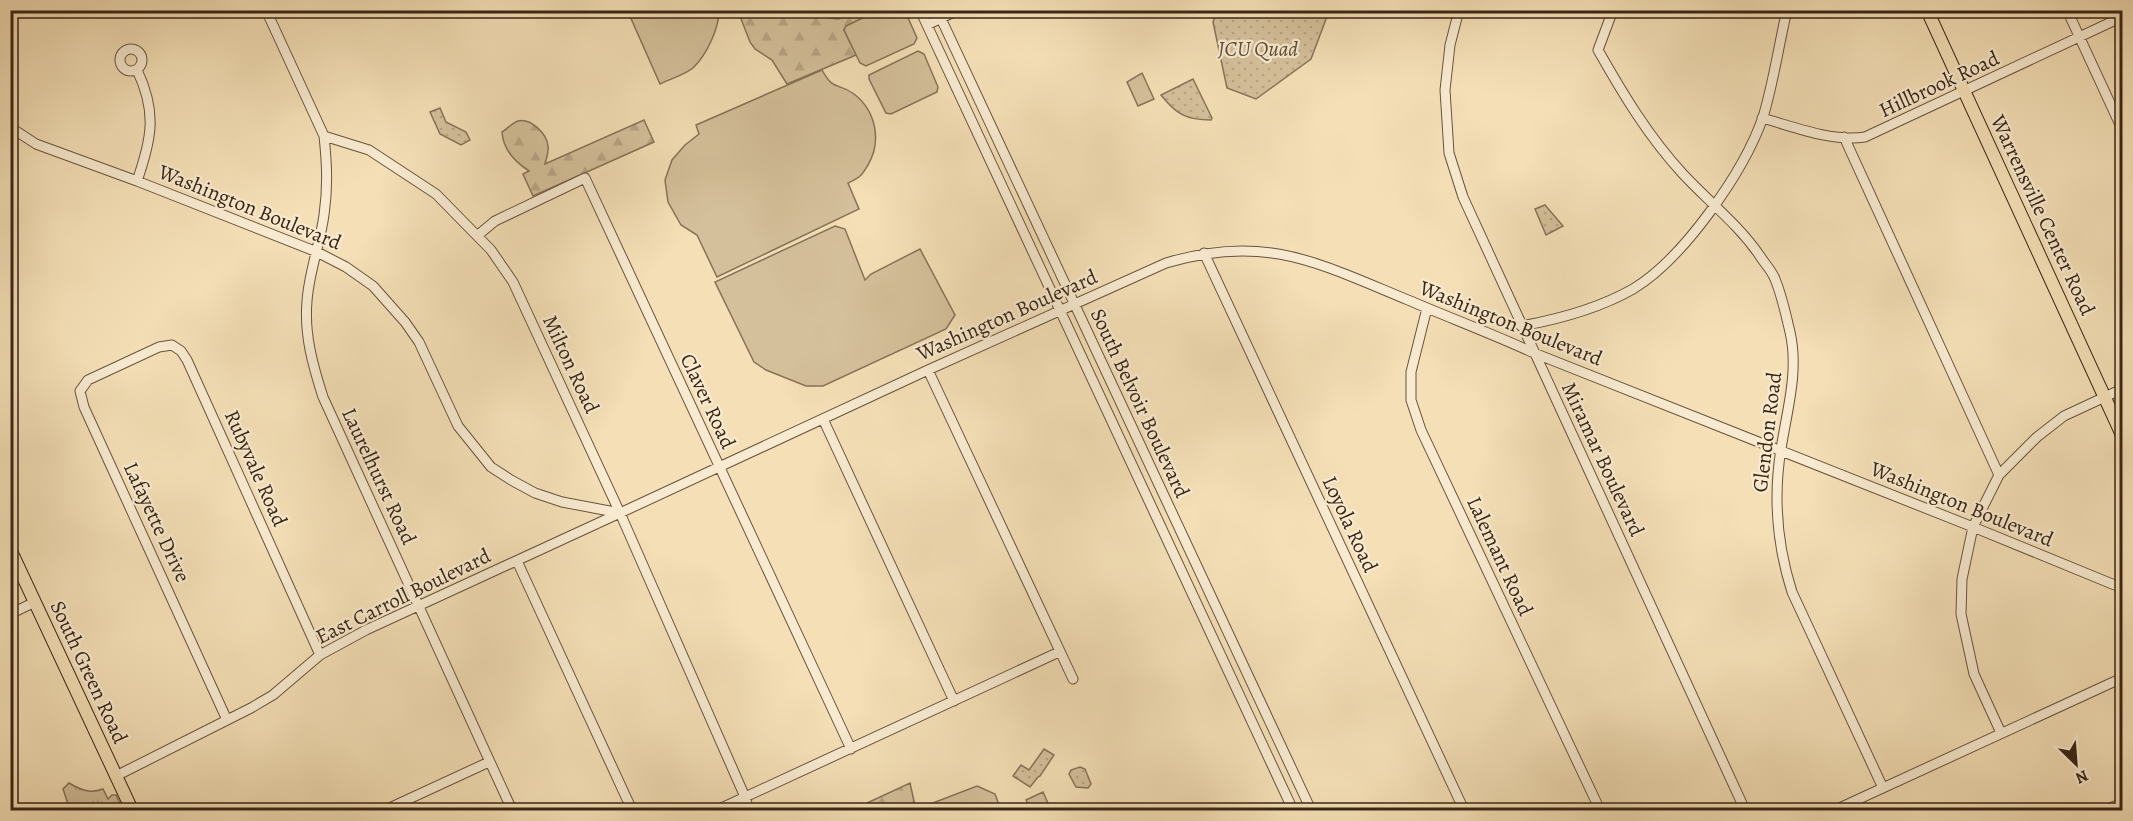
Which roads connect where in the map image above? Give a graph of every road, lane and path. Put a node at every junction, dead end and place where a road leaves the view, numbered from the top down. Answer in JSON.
{"nodes":[{"id":1,"x":266,"y":10,"type":"edge"},
{"id":2,"x":920,"y":10,"type":"edge"},
{"id":3,"x":958,"y":10,"type":"edge"},
{"id":4,"x":1459,"y":10,"type":"edge"},
{"id":5,"x":1613,"y":10,"type":"edge"},
{"id":6,"x":1786,"y":10,"type":"edge"},
{"id":7,"x":1927,"y":10,"type":"edge"},
{"id":8,"x":2067,"y":10,"type":"edge"},
{"id":9,"x":939,"y":15,"type":"edge"},
{"id":10,"x":2122,"y":17,"type":"edge"},
{"id":11,"x":927,"y":25,"type":"junction"},
{"id":12,"x":2080,"y":37,"type":"junction"},
{"id":13,"x":137,"y":70,"type":"dead end"},
{"id":14,"x":1965,"y":92,"type":"junction"},
{"id":15,"x":1762,"y":118,"type":"junction"},
{"id":16,"x":10,"y":127,"type":"edge"},
{"id":17,"x":2122,"y":129,"type":"edge"},
{"id":18,"x":324,"y":136,"type":"junction"},
{"id":19,"x":1844,"y":137,"type":"junction"},
{"id":20,"x":137,"y":181,"type":"junction"},
{"id":21,"x":1716,"y":205,"type":"junction"},
{"id":22,"x":478,"y":235,"type":"junction"},
{"id":23,"x":317,"y":252,"type":"junction"},
{"id":24,"x":1204,"y":253,"type":"junction"},
{"id":25,"x":1074,"y":304,"type":"junction"},
{"id":26,"x":1427,"y":308,"type":"junction"},
{"id":27,"x":1060,"y":311,"type":"junction"},
{"id":28,"x":1521,"y":326,"type":"junction"},
{"id":29,"x":1534,"y":353,"type":"junction"},
{"id":30,"x":128,"y":361,"type":"joint"},
{"id":31,"x":928,"y":370,"type":"junction"},
{"id":32,"x":2122,"y":389,"type":"edge"},
{"id":33,"x":2104,"y":397,"type":"junction"},
{"id":34,"x":823,"y":419,"type":"junction"},
{"id":35,"x":2122,"y":435,"type":"edge"},
{"id":36,"x":1781,"y":450,"type":"junction"},
{"id":37,"x":719,"y":467,"type":"junction"},
{"id":38,"x":1999,"y":475,"type":"junction"},
{"id":39,"x":620,"y":513,"type":"junction"},
{"id":40,"x":1973,"y":527,"type":"junction"},
{"id":41,"x":10,"y":549,"type":"edge"},
{"id":42,"x":517,"y":561,"type":"junction"},
{"id":43,"x":2122,"y":588,"type":"edge"},
{"id":44,"x":35,"y":602,"type":"junction"},
{"id":45,"x":418,"y":606,"type":"junction"},
{"id":46,"x":10,"y":614,"type":"edge"},
{"id":47,"x":1059,"y":652,"type":"junction"},
{"id":48,"x":320,"y":655,"type":"junction"},
{"id":49,"x":1239,"y":655,"type":"junction"},
{"id":50,"x":1224,"y":662,"type":"junction"},
{"id":51,"x":2122,"y":678,"type":"edge"},
{"id":52,"x":1073,"y":679,"type":"dead end"},
{"id":53,"x":954,"y":700,"type":"junction"},
{"id":54,"x":227,"y":720,"type":"junction"},
{"id":55,"x":2001,"y":733,"type":"junction"},
{"id":56,"x":851,"y":749,"type":"junction"},
{"id":57,"x":489,"y":762,"type":"junction"},
{"id":58,"x":116,"y":776,"type":"junction"},
{"id":59,"x":1883,"y":788,"type":"junction"},
{"id":60,"x":745,"y":797,"type":"junction"},
{"id":61,"x":2122,"y":802,"type":"edge"},
{"id":62,"x":132,"y":810,"type":"edge"},
{"id":63,"x":385,"y":810,"type":"edge"},
{"id":64,"x":512,"y":810,"type":"edge"},
{"id":65,"x":632,"y":810,"type":"edge"},
{"id":66,"x":717,"y":810,"type":"edge"},
{"id":67,"x":749,"y":810,"type":"edge"},
{"id":68,"x":1293,"y":810,"type":"edge"},
{"id":69,"x":1311,"y":810,"type":"edge"},
{"id":70,"x":1464,"y":810,"type":"edge"},
{"id":71,"x":1600,"y":810,"type":"edge"},
{"id":72,"x":1745,"y":810,"type":"edge"},
{"id":73,"x":1835,"y":810,"type":"edge"},
{"id":74,"x":2105,"y":810,"type":"edge"}],
"edges":[{"from":1,"to":18,"type":"street"},
{"from":2,"to":11,"type":"street","name":"South Belvoir Boulevard"},
{"from":3,"to":9,"type":"street"},
{"from":4,"to":28,"type":"street","name":"Miramar Boulevard"},
{"from":5,"to":21,"type":"street","name":"Glendon Road"},
{"from":6,"to":15,"type":"street"},
{"from":7,"to":14,"type":"main road","name":"Warrensville Center Road"},
{"from":8,"to":12,"type":"street"},
{"from":9,"to":11,"type":"street"},
{"from":9,"to":25,"type":"street","name":"South Belvoir Boulevard"},
{"from":10,"to":12,"type":"street","name":"Hillbrook Road"},
{"from":11,"to":27,"type":"street","name":"South Belvoir Boulevard"},
{"from":12,"to":14,"type":"street","name":"Hillbrook Road"},
{"from":12,"to":17,"type":"street"},
{"from":13,"to":20,"type":"street"},
{"from":14,"to":19,"type":"street","name":"Hillbrook Road"},
{"from":14,"to":33,"type":"main road","name":"Warrensville Center Road"},
{"from":15,"to":19,"type":"street","name":"Hillbrook Road"},
{"from":15,"to":21,"type":"street"},
{"from":16,"to":20,"type":"street","name":"Washington Boulevard"},
{"from":18,"to":22,"type":"street","name":"Milton Road"},
{"from":18,"to":23,"type":"street","name":"Laurelhurst Road"},
{"from":19,"to":38,"type":"street"},
{"from":20,"to":23,"type":"street","name":"Washington Boulevard"},
{"from":21,"to":28,"type":"street"},
{"from":21,"to":36,"type":"street","name":"Glendon Road"},
{"from":22,"to":37,"type":"street","name":"Claver Road"},
{"from":22,"to":39,"type":"street","name":"Milton Road"},
{"from":23,"to":39,"type":"street","name":"Washington Boulevard"},
{"from":23,"to":45,"type":"street","name":"Laurelhurst Road"},
{"from":24,"to":25,"type":"street","name":"Washington Boulevard"},
{"from":24,"to":26,"type":"street","name":"Washington Boulevard"},
{"from":24,"to":70,"type":"street","name":"Loyola Road"},
{"from":25,"to":27,"type":"street","name":"Washington Boulevard"},
{"from":25,"to":49,"type":"street","name":"South Belvoir Boulevard"},
{"from":26,"to":29,"type":"street","name":"Washington Boulevard"},
{"from":26,"to":71,"type":"street","name":"Lalemant Road"},
{"from":27,"to":31,"type":"street","name":"Washington Boulevard"},
{"from":27,"to":50,"type":"street","name":"South Belvoir Boulevard"},
{"from":28,"to":29,"type":"street","name":"Miramar Boulevard"},
{"from":29,"to":36,"type":"street","name":"Washington Boulevard"},
{"from":29,"to":72,"type":"street","name":"Miramar Boulevard"},
{"from":30,"to":48,"type":"street","name":"Rubyvale Road"},
{"from":30,"to":54,"type":"street","name":"Lafayette Drive"},
{"from":31,"to":34,"type":"street","name":"Washington Boulevard"},
{"from":31,"to":47,"type":"street"},
{"from":32,"to":33,"type":"street"},
{"from":33,"to":35,"type":"main road","name":"Warrensville Center Road"},
{"from":33,"to":38,"type":"street"},
{"from":34,"to":37,"type":"street","name":"Washington Boulevard"},
{"from":34,"to":53,"type":"street"},
{"from":36,"to":40,"type":"street","name":"Washington Boulevard"},
{"from":36,"to":59,"type":"street","name":"Glendon Road"},
{"from":37,"to":39,"type":"street","name":"Washington Boulevard"},
{"from":37,"to":56,"type":"street","name":"Claver Road"},
{"from":38,"to":40,"type":"street"},
{"from":39,"to":42,"type":"street","name":"East Carroll Boulevard"},
{"from":39,"to":60,"type":"street","name":"Milton Road"},
{"from":40,"to":43,"type":"street","name":"Washington Boulevard"},
{"from":40,"to":55,"type":"street"},
{"from":41,"to":44,"type":"main road","name":"South Green Road"},
{"from":42,"to":45,"type":"street","name":"East Carroll Boulevard"},
{"from":42,"to":65,"type":"street"},
{"from":44,"to":46,"type":"street"},
{"from":44,"to":58,"type":"main road","name":"South Green Road"},
{"from":45,"to":48,"type":"street","name":"East Carroll Boulevard"},
{"from":45,"to":57,"type":"street","name":"Laurelhurst Road"},
{"from":47,"to":52,"type":"street"},
{"from":47,"to":53,"type":"street"},
{"from":48,"to":54,"type":"street","name":"East Carroll Boulevard"},
{"from":49,"to":50,"type":"street"},
{"from":49,"to":69,"type":"street","name":"South Belvoir Boulevard"},
{"from":50,"to":68,"type":"street","name":"South Belvoir Boulevard"},
{"from":51,"to":55,"type":"street"},
{"from":53,"to":56,"type":"street"},
{"from":54,"to":58,"type":"street","name":"East Carroll Boulevard"},
{"from":55,"to":59,"type":"street"},
{"from":56,"to":60,"type":"street"},
{"from":57,"to":63,"type":"street"},
{"from":57,"to":64,"type":"street","name":"Laurelhurst Road"},
{"from":58,"to":62,"type":"main road","name":"South Green Road"},
{"from":59,"to":73,"type":"street"},
{"from":60,"to":66,"type":"street"},
{"from":60,"to":67,"type":"street","name":"Milton Road"},
{"from":61,"to":74,"type":"street"}]}
